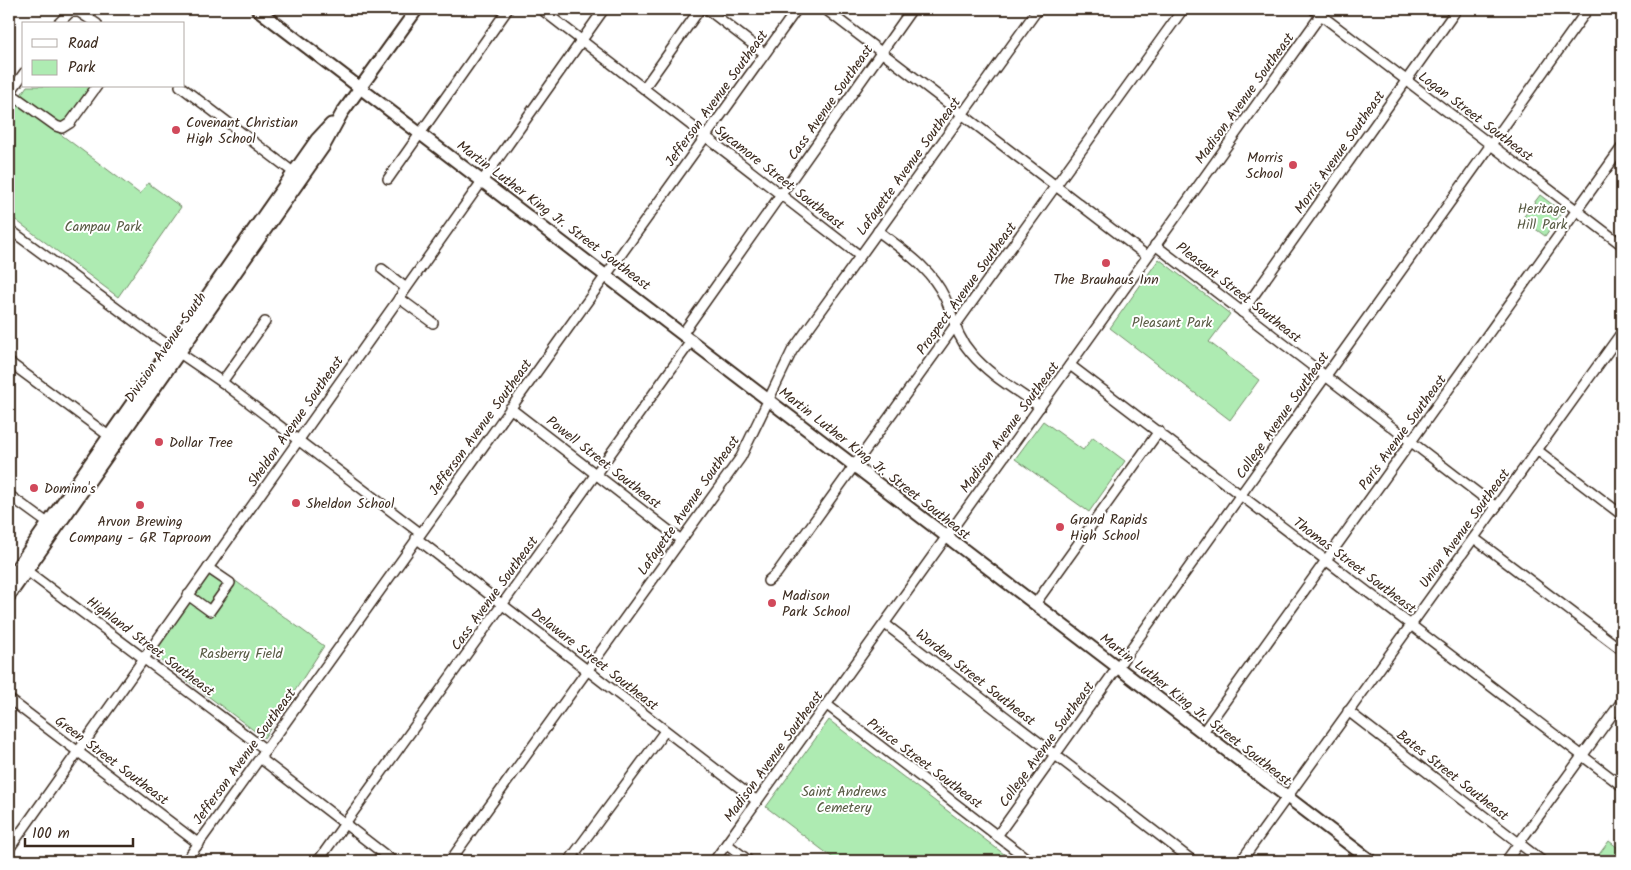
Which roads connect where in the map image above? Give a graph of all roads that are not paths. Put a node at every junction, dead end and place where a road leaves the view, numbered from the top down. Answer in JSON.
{"nodes":[{"id":1,"x":258,"y":9,"type":"edge"},
{"id":2,"x":417,"y":9,"type":"edge"},
{"id":3,"x":508,"y":9,"type":"edge"},
{"id":4,"x":541,"y":9,"type":"edge"},
{"id":5,"x":604,"y":9,"type":"edge"},
{"id":6,"x":700,"y":9,"type":"edge"},
{"id":7,"x":707,"y":9,"type":"edge"},
{"id":8,"x":797,"y":9,"type":"edge"},
{"id":9,"x":825,"y":9,"type":"edge"},
{"id":10,"x":912,"y":9,"type":"edge"},
{"id":11,"x":1038,"y":9,"type":"edge"},
{"id":12,"x":1183,"y":9,"type":"edge"},
{"id":13,"x":1313,"y":9,"type":"edge"},
{"id":14,"x":1458,"y":9,"type":"edge"},
{"id":15,"x":1588,"y":9,"type":"edge"},
{"id":16,"x":1323,"y":12,"type":"edge"},
{"id":17,"x":60,"y":22,"type":"edge"},
{"id":18,"x":94,"y":22,"type":"edge"},
{"id":19,"x":582,"y":41,"type":"junction"},
{"id":20,"x":882,"y":51,"type":"junction"},
{"id":21,"x":764,"y":53,"type":"junction"},
{"id":22,"x":22,"y":76,"type":"edge"},
{"id":23,"x":1406,"y":81,"type":"junction"},
{"id":24,"x":361,"y":87,"type":"junction"},
{"id":25,"x":96,"y":88,"type":"edge"},
{"id":26,"x":183,"y":88,"type":"edge"},
{"id":27,"x":644,"y":88,"type":"junction"},
{"id":28,"x":9,"y":93,"type":"edge"},
{"id":29,"x":963,"y":114,"type":"junction"},
{"id":30,"x":421,"y":132,"type":"junction"},
{"id":31,"x":705,"y":136,"type":"junction"},
{"id":32,"x":1492,"y":146,"type":"junction"},
{"id":33,"x":1622,"y":147,"type":"edge"},
{"id":34,"x":298,"y":175,"type":"junction"},
{"id":35,"x":388,"y":179,"type":"dead end"},
{"id":36,"x":482,"y":180,"type":"junction"},
{"id":37,"x":1056,"y":186,"type":"junction"},
{"id":38,"x":782,"y":194,"type":"junction"},
{"id":39,"x":1578,"y":211,"type":"junction"},
{"id":40,"x":9,"y":229,"type":"edge"},
{"id":41,"x":878,"y":231,"type":"junction"},
{"id":42,"x":1155,"y":245,"type":"junction"},
{"id":43,"x":1622,"y":245,"type":"edge"},
{"id":44,"x":860,"y":256,"type":"junction"},
{"id":45,"x":1147,"y":256,"type":"junction"},
{"id":46,"x":382,"y":269,"type":"dead end"},
{"id":47,"x":606,"y":275,"type":"junction"},
{"id":48,"x":406,"y":288,"type":"junction"},
{"id":49,"x":399,"y":298,"type":"junction"},
{"id":50,"x":1242,"y":312,"type":"junction"},
{"id":51,"x":265,"y":322,"type":"dead end"},
{"id":52,"x":434,"y":324,"type":"dead end"},
{"id":53,"x":954,"y":327,"type":"junction"},
{"id":54,"x":1622,"y":332,"type":"edge"},
{"id":55,"x":688,"y":337,"type":"junction"},
{"id":56,"x":175,"y":350,"type":"junction"},
{"id":57,"x":9,"y":362,"type":"edge"},
{"id":58,"x":1070,"y":365,"type":"junction"},
{"id":59,"x":1326,"y":377,"type":"junction"},
{"id":60,"x":222,"y":382,"type":"junction"},
{"id":61,"x":769,"y":400,"type":"junction"},
{"id":62,"x":1040,"y":407,"type":"junction"},
{"id":63,"x":510,"y":408,"type":"junction"},
{"id":64,"x":1159,"y":431,"type":"junction"},
{"id":65,"x":113,"y":439,"type":"junction"},
{"id":66,"x":298,"y":441,"type":"junction"},
{"id":67,"x":1412,"y":442,"type":"junction"},
{"id":68,"x":1537,"y":450,"type":"junction"},
{"id":69,"x":855,"y":465,"type":"junction"},
{"id":70,"x":596,"y":473,"type":"junction"},
{"id":71,"x":9,"y":495,"type":"edge"},
{"id":72,"x":1241,"y":496,"type":"junction"},
{"id":73,"x":1496,"y":507,"type":"junction"},
{"id":74,"x":1622,"y":515,"type":"edge"},
{"id":75,"x":52,"y":526,"type":"junction"},
{"id":76,"x":418,"y":535,"type":"junction"},
{"id":77,"x":946,"y":538,"type":"junction"},
{"id":78,"x":1474,"y":538,"type":"junction"},
{"id":79,"x":681,"y":540,"type":"junction"},
{"id":80,"x":1326,"y":560,"type":"junction"},
{"id":81,"x":23,"y":568,"type":"junction"},
{"id":82,"x":208,"y":568,"type":"junction"},
{"id":83,"x":9,"y":580,"type":"edge"},
{"id":84,"x":768,"y":580,"type":"dead end"},
{"id":85,"x":188,"y":595,"type":"junction"},
{"id":86,"x":9,"y":596,"type":"edge"},
{"id":87,"x":1035,"y":604,"type":"junction"},
{"id":88,"x":502,"y":605,"type":"junction"},
{"id":89,"x":885,"y":624,"type":"junction"},
{"id":90,"x":1411,"y":625,"type":"junction"},
{"id":91,"x":1622,"y":650,"type":"edge"},
{"id":92,"x":145,"y":658,"type":"junction"},
{"id":93,"x":1118,"y":667,"type":"junction"},
{"id":94,"x":588,"y":669,"type":"junction"},
{"id":95,"x":9,"y":699,"type":"edge"},
{"id":96,"x":1622,"y":701,"type":"edge"},
{"id":97,"x":827,"y":706,"type":"junction"},
{"id":98,"x":1348,"y":711,"type":"junction"},
{"id":99,"x":665,"y":731,"type":"junction"},
{"id":100,"x":1203,"y":732,"type":"junction"},
{"id":101,"x":78,"y":752,"type":"junction"},
{"id":102,"x":263,"y":754,"type":"junction"},
{"id":103,"x":1054,"y":754,"type":"junction"},
{"id":104,"x":1582,"y":756,"type":"junction"},
{"id":105,"x":1622,"y":786,"type":"edge"},
{"id":106,"x":1287,"y":797,"type":"junction"},
{"id":107,"x":757,"y":801,"type":"junction"},
{"id":108,"x":345,"y":823,"type":"junction"},
{"id":109,"x":998,"y":836,"type":"junction"},
{"id":110,"x":198,"y":844,"type":"junction"},
{"id":111,"x":727,"y":844,"type":"junction"},
{"id":112,"x":1518,"y":844,"type":"junction"},
{"id":113,"x":9,"y":849,"type":"edge"},
{"id":114,"x":186,"y":861,"type":"edge"},
{"id":115,"x":318,"y":861,"type":"edge"},
{"id":116,"x":393,"y":861,"type":"edge"},
{"id":117,"x":450,"y":861,"type":"edge"},
{"id":118,"x":570,"y":861,"type":"edge"},
{"id":119,"x":714,"y":861,"type":"edge"},
{"id":120,"x":748,"y":861,"type":"edge"},
{"id":121,"x":1030,"y":861,"type":"edge"},
{"id":122,"x":1193,"y":861,"type":"edge"},
{"id":123,"x":1241,"y":861,"type":"edge"},
{"id":124,"x":1371,"y":861,"type":"edge"},
{"id":125,"x":1506,"y":861,"type":"edge"},
{"id":126,"x":1542,"y":861,"type":"edge"}],
"edges":[{"from":1,"to":24,"type":"main road","name":"Martin Luther King Jr. Street Southeast"},
{"from":2,"to":24,"type":"main road","name":"Division Avenue South"},
{"from":3,"to":30,"type":"street"},
{"from":4,"to":19,"type":"street","name":"Sycamore Street Southeast"},
{"from":5,"to":19,"type":"street","name":"Sheldon Avenue Southeast"},
{"from":6,"to":27,"type":"street"},
{"from":7,"to":21,"type":"street"},
{"from":8,"to":21,"type":"street","name":"Jefferson Avenue Southeast"},
{"from":9,"to":20,"type":"street"},
{"from":10,"to":20,"type":"street","name":"Cass Avenue Southeast"},
{"from":11,"to":29,"type":"street","name":"Lafayette Avenue Southeast"},
{"from":12,"to":37,"type":"street","name":"Prospect Avenue Southeast"},
{"from":13,"to":16,"type":"street","name":"Logan Street Southeast"},
{"from":14,"to":23,"type":"street","name":"Morris Avenue Southeast"},
{"from":15,"to":32,"type":"street","name":"College Avenue Southeast"},
{"from":16,"to":23,"type":"street","name":"Logan Street Southeast"},
{"from":16,"to":42,"type":"street","name":"Madison Avenue Southeast"},
{"from":17,"to":18,"type":"street"},
{"from":19,"to":27,"type":"street","name":"Sycamore Street Southeast"},
{"from":19,"to":36,"type":"street","name":"Sheldon Avenue Southeast"},
{"from":20,"to":29,"type":"street"},
{"from":20,"to":38,"type":"street","name":"Cass Avenue Southeast"},
{"from":21,"to":31,"type":"street","name":"Jefferson Avenue Southeast"},
{"from":22,"to":28,"type":"street"},
{"from":23,"to":32,"type":"street","name":"Logan Street Southeast"},
{"from":23,"to":50,"type":"street","name":"Morris Avenue Southeast"},
{"from":24,"to":30,"type":"main road","name":"Martin Luther King Jr. Street Southeast"},
{"from":24,"to":34,"type":"main road","name":"Division Avenue South"},
{"from":25,"to":28,"type":"street"},
{"from":26,"to":34,"type":"street"},
{"from":27,"to":31,"type":"street","name":"Sycamore Street Southeast"},
{"from":29,"to":37,"type":"street"},
{"from":29,"to":41,"type":"street","name":"Lafayette Avenue Southeast"},
{"from":30,"to":35,"type":"street"},
{"from":30,"to":36,"type":"main road","name":"Martin Luther King Jr. Street Southeast"},
{"from":31,"to":38,"type":"street","name":"Sycamore Street Southeast"},
{"from":31,"to":47,"type":"street","name":"Jefferson Avenue Southeast"},
{"from":32,"to":39,"type":"street","name":"Logan Street Southeast"},
{"from":32,"to":59,"type":"street","name":"College Avenue Southeast"},
{"from":33,"to":39,"type":"street","name":"Paris Avenue Southeast"},
{"from":34,"to":56,"type":"main road","name":"Division Avenue South"},
{"from":36,"to":47,"type":"main road","name":"Martin Luther King Jr. Street Southeast"},
{"from":36,"to":48,"type":"street","name":"Sheldon Avenue Southeast"},
{"from":37,"to":45,"type":"street"},
{"from":37,"to":53,"type":"street","name":"Prospect Avenue Southeast"},
{"from":38,"to":44,"type":"street","name":"Sycamore Street Southeast"},
{"from":38,"to":55,"type":"street","name":"Cass Avenue Southeast"},
{"from":39,"to":43,"type":"street","name":"Logan Street Southeast"},
{"from":39,"to":67,"type":"street","name":"Paris Avenue Southeast"},
{"from":40,"to":56,"type":"street","name":"Delaware Street Southeast"},
{"from":41,"to":44,"type":"street","name":"Lafayette Avenue Southeast"},
{"from":41,"to":53,"type":"street"},
{"from":42,"to":45,"type":"street","name":"Madison Avenue Southeast"},
{"from":42,"to":50,"type":"street","name":"Pleasant Street Southeast"},
{"from":44,"to":61,"type":"street","name":"Lafayette Avenue Southeast"},
{"from":45,"to":58,"type":"street","name":"Madison Avenue Southeast"},
{"from":46,"to":48,"type":"street"},
{"from":47,"to":55,"type":"main road","name":"Martin Luther King Jr. Street Southeast"},
{"from":47,"to":63,"type":"street","name":"Jefferson Avenue Southeast"},
{"from":48,"to":49,"type":"street","name":"Sheldon Avenue Southeast"},
{"from":49,"to":52,"type":"street"},
{"from":49,"to":66,"type":"street","name":"Sheldon Avenue Southeast"},
{"from":50,"to":59,"type":"street","name":"Pleasant Street Southeast"},
{"from":51,"to":60,"type":"street"},
{"from":53,"to":62,"type":"street"},
{"from":53,"to":69,"type":"street","name":"Prospect Avenue Southeast"},
{"from":54,"to":68,"type":"street","name":"Union Avenue Southeast"},
{"from":55,"to":61,"type":"main road","name":"Martin Luther King Jr. Street Southeast"},
{"from":55,"to":70,"type":"street","name":"Cass Avenue Southeast"},
{"from":56,"to":60,"type":"street","name":"Delaware Street Southeast"},
{"from":56,"to":65,"type":"main road","name":"Division Avenue South"},
{"from":57,"to":65,"type":"street"},
{"from":58,"to":62,"type":"street","name":"Madison Avenue Southeast"},
{"from":58,"to":64,"type":"street","name":"Thomas Street Southeast"},
{"from":59,"to":67,"type":"street","name":"Pleasant Street Southeast"},
{"from":59,"to":72,"type":"street","name":"College Avenue Southeast"},
{"from":60,"to":66,"type":"street","name":"Delaware Street Southeast"},
{"from":61,"to":69,"type":"main road","name":"Martin Luther King Jr. Street Southeast"},
{"from":61,"to":79,"type":"street","name":"Lafayette Avenue Southeast"},
{"from":62,"to":77,"type":"street","name":"Madison Avenue Southeast"},
{"from":63,"to":70,"type":"street","name":"Powell Street Southeast"},
{"from":63,"to":76,"type":"street","name":"Jefferson Avenue Southeast"},
{"from":64,"to":72,"type":"street","name":"Thomas Street Southeast"},
{"from":64,"to":87,"type":"street"},
{"from":65,"to":75,"type":"main road","name":"Division Avenue South"},
{"from":66,"to":76,"type":"street","name":"Delaware Street Southeast"},
{"from":66,"to":82,"type":"street","name":"Sheldon Avenue Southeast"},
{"from":67,"to":73,"type":"street","name":"Pleasant Street Southeast"},
{"from":67,"to":80,"type":"street","name":"Paris Avenue Southeast"},
{"from":68,"to":73,"type":"street","name":"Union Avenue Southeast"},
{"from":68,"to":74,"type":"street"},
{"from":69,"to":77,"type":"main road","name":"Martin Luther King Jr. Street Southeast"},
{"from":69,"to":84,"type":"street","name":"Prospect Avenue Southeast"},
{"from":70,"to":79,"type":"street","name":"Powell Street Southeast"},
{"from":70,"to":88,"type":"street","name":"Cass Avenue Southeast"},
{"from":71,"to":75,"type":"street"},
{"from":72,"to":80,"type":"street","name":"Thomas Street Southeast"},
{"from":72,"to":93,"type":"street","name":"College Avenue Southeast"},
{"from":73,"to":78,"type":"street","name":"Union Avenue Southeast"},
{"from":75,"to":81,"type":"main road","name":"Division Avenue South"},
{"from":76,"to":88,"type":"street","name":"Delaware Street Southeast"},
{"from":76,"to":102,"type":"street","name":"Jefferson Avenue Southeast"},
{"from":77,"to":87,"type":"main road","name":"Martin Luther King Jr. Street Southeast"},
{"from":77,"to":89,"type":"street","name":"Madison Avenue Southeast"},
{"from":78,"to":90,"type":"street","name":"Union Avenue Southeast"},
{"from":78,"to":91,"type":"street"},
{"from":79,"to":94,"type":"street","name":"Lafayette Avenue Southeast"},
{"from":80,"to":90,"type":"street","name":"Thomas Street Southeast"},
{"from":80,"to":100,"type":"street","name":"Paris Avenue Southeast"},
{"from":81,"to":83,"type":"main road","name":"Division Avenue South"},
{"from":81,"to":86,"type":"main road","name":"Division Avenue South"},
{"from":81,"to":92,"type":"street","name":"Highland Street Southeast"},
{"from":82,"to":85,"type":"street","name":"Sheldon Avenue Southeast"},
{"from":82,"to":85,"type":"street"},
{"from":85,"to":92,"type":"street","name":"Sheldon Avenue Southeast"},
{"from":87,"to":93,"type":"main road","name":"Martin Luther King Jr. Street Southeast"},
{"from":88,"to":94,"type":"street","name":"Delaware Street Southeast"},
{"from":88,"to":108,"type":"street","name":"Cass Avenue Southeast"},
{"from":89,"to":97,"type":"street","name":"Madison Avenue Southeast"},
{"from":89,"to":103,"type":"street","name":"Worden Street Southeast"},
{"from":90,"to":98,"type":"street","name":"Union Avenue Southeast"},
{"from":90,"to":104,"type":"street","name":"Thomas Street Southeast"},
{"from":92,"to":101,"type":"street","name":"Sheldon Avenue Southeast"},
{"from":92,"to":102,"type":"street","name":"Highland Street Southeast"},
{"from":93,"to":100,"type":"main road","name":"Martin Luther King Jr. Street Southeast"},
{"from":93,"to":103,"type":"street","name":"College Avenue Southeast"},
{"from":94,"to":99,"type":"street","name":"Delaware Street Southeast"},
{"from":94,"to":117,"type":"street","name":"Lafayette Avenue Southeast"},
{"from":95,"to":101,"type":"street","name":"Green Street Southeast"},
{"from":96,"to":104,"type":"street"},
{"from":97,"to":107,"type":"street","name":"Madison Avenue Southeast"},
{"from":97,"to":109,"type":"street","name":"Prince Street Southeast"},
{"from":98,"to":106,"type":"street","name":"Union Avenue Southeast"},
{"from":98,"to":112,"type":"street","name":"Bates Street Southeast"},
{"from":99,"to":107,"type":"street","name":"Delaware Street Southeast"},
{"from":99,"to":118,"type":"street"},
{"from":100,"to":106,"type":"main road","name":"Martin Luther King Jr. Street Southeast"},
{"from":101,"to":110,"type":"street","name":"Green Street Southeast"},
{"from":101,"to":113,"type":"street","name":"Sheldon Avenue Southeast"},
{"from":102,"to":108,"type":"street","name":"Highland Street Southeast"},
{"from":102,"to":110,"type":"street","name":"Jefferson Avenue Southeast"},
{"from":103,"to":109,"type":"street","name":"College Avenue Southeast"},
{"from":103,"to":122,"type":"street","name":"Worden Street Southeast"},
{"from":104,"to":105,"type":"street","name":"Thomas Street Southeast"},
{"from":104,"to":112,"type":"street"},
{"from":106,"to":123,"type":"street","name":"Union Avenue Southeast"},
{"from":106,"to":124,"type":"main road","name":"Martin Luther King Jr. Street Southeast"},
{"from":107,"to":111,"type":"street","name":"Madison Avenue Southeast"},
{"from":108,"to":115,"type":"street","name":"Cass Avenue Southeast"},
{"from":108,"to":116,"type":"street","name":"Highland Street Southeast"},
{"from":109,"to":121,"type":"street","name":"Prince Street Southeast"},
{"from":110,"to":114,"type":"street","name":"Jefferson Avenue Southeast"},
{"from":111,"to":119,"type":"street","name":"Madison Avenue Southeast"},
{"from":111,"to":120,"type":"street"},
{"from":112,"to":125,"type":"street"},
{"from":112,"to":126,"type":"street","name":"Bates Street Southeast"}]}
